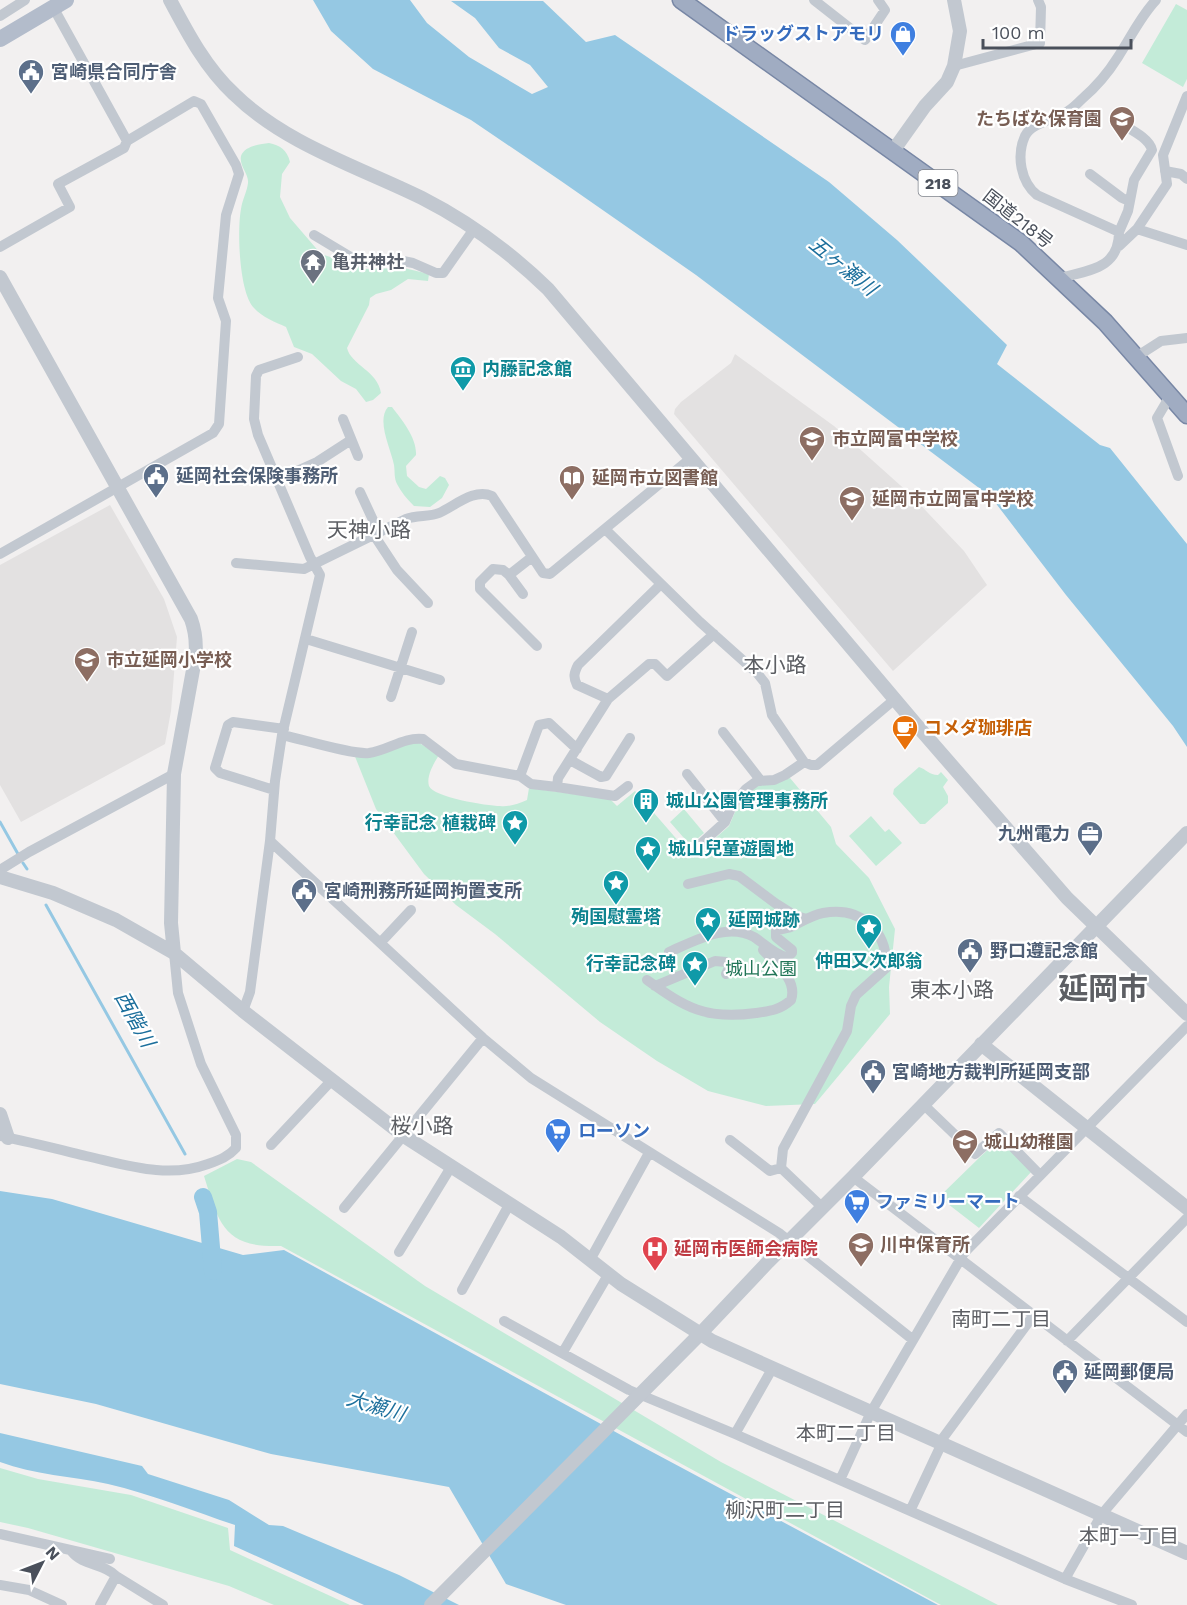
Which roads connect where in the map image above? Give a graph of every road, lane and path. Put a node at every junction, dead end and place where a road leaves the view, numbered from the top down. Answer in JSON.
{"nodes":[{"id":1,"x":25,"y":0,"type":"edge"},
{"id":2,"x":170,"y":0,"type":"edge"},
{"id":3,"x":681,"y":0,"type":"edge"},
{"id":4,"x":814,"y":0,"type":"edge"},
{"id":5,"x":878,"y":0,"type":"edge"},
{"id":6,"x":954,"y":0,"type":"edge"},
{"id":7,"x":1038,"y":0,"type":"edge"},
{"id":8,"x":1156,"y":0,"type":"edge"},
{"id":9,"x":59,"y":4,"type":"edge"},
{"id":10,"x":0,"y":16,"type":"edge"},
{"id":11,"x":0,"y":39,"type":"edge"},
{"id":12,"x":954,"y":66,"type":"junction"},
{"id":13,"x":1187,"y":96,"type":"edge"},
{"id":14,"x":1116,"y":121,"type":"dead end"},
{"id":15,"x":127,"y":141,"type":"junction"},
{"id":16,"x":893,"y":151,"type":"junction"},
{"id":17,"x":1165,"y":171,"type":"junction"},
{"id":18,"x":1090,"y":174,"type":"dead end"},
{"id":19,"x":1187,"y":179,"type":"edge"},
{"id":20,"x":1129,"y":201,"type":"junction"},
{"id":21,"x":474,"y":229,"type":"junction"},
{"id":22,"x":1137,"y":229,"type":"junction"},
{"id":23,"x":1119,"y":232,"type":"junction"},
{"id":24,"x":314,"y":235,"type":"dead end"},
{"id":25,"x":0,"y":246,"type":"edge"},
{"id":26,"x":1119,"y":246,"type":"junction"},
{"id":27,"x":1187,"y":246,"type":"edge"},
{"id":28,"x":0,"y":277,"type":"edge"},
{"id":29,"x":1060,"y":278,"type":"junction"},
{"id":30,"x":1186,"y":336,"type":"edge"},
{"id":31,"x":298,"y":357,"type":"dead end"},
{"id":32,"x":1136,"y":357,"type":"junction"},
{"id":33,"x":1170,"y":396,"type":"junction"},
{"id":34,"x":1187,"y":415,"type":"edge"},
{"id":35,"x":343,"y":419,"type":"dead end"},
{"id":36,"x":351,"y":440,"type":"junction"},
{"id":37,"x":358,"y":456,"type":"dead end"},
{"id":38,"x":692,"y":458,"type":"junction"},
{"id":39,"x":1178,"y":476,"type":"dead end"},
{"id":40,"x":278,"y":480,"type":"junction"},
{"id":41,"x":118,"y":488,"type":"junction"},
{"id":42,"x":360,"y":492,"type":"dead end"},
{"id":43,"x":606,"y":530,"type":"junction"},
{"id":44,"x":377,"y":534,"type":"junction"},
{"id":45,"x":0,"y":554,"type":"edge"},
{"id":46,"x":532,"y":557,"type":"junction"},
{"id":47,"x":236,"y":563,"type":"dead end"},
{"id":48,"x":315,"y":565,"type":"junction"},
{"id":49,"x":509,"y":575,"type":"junction"},
{"id":50,"x":661,"y":584,"type":"junction"},
{"id":51,"x":523,"y":594,"type":"dead end"},
{"id":52,"x":428,"y":603,"type":"dead end"},
{"id":53,"x":412,"y":632,"type":"dead end"},
{"id":54,"x":714,"y":634,"type":"junction"},
{"id":55,"x":306,"y":639,"type":"junction"},
{"id":56,"x":537,"y":646,"type":"dead end"},
{"id":57,"x":400,"y":668,"type":"junction"},
{"id":58,"x":440,"y":680,"type":"dead end"},
{"id":59,"x":391,"y":697,"type":"dead end"},
{"id":60,"x":608,"y":699,"type":"junction"},
{"id":61,"x":895,"y":699,"type":"junction"},
{"id":62,"x":283,"y":732,"type":"junction"},
{"id":63,"x":723,"y":732,"type":"dead end"},
{"id":64,"x":630,"y":738,"type":"dead end"},
{"id":65,"x":577,"y":749,"type":"junction"},
{"id":66,"x":570,"y":760,"type":"junction"},
{"id":67,"x":804,"y":762,"type":"junction"},
{"id":68,"x":174,"y":774,"type":"junction"},
{"id":69,"x":687,"y":774,"type":"dead end"},
{"id":70,"x":520,"y":776,"type":"junction"},
{"id":71,"x":761,"y":781,"type":"junction"},
{"id":72,"x":628,"y":786,"type":"dead end"},
{"id":73,"x":557,"y":787,"type":"junction"},
{"id":74,"x":274,"y":790,"type":"junction"},
{"id":75,"x":725,"y":822,"type":"junction"},
{"id":76,"x":1186,"y":836,"type":"edge"},
{"id":77,"x":270,"y":841,"type":"junction"},
{"id":78,"x":693,"y":851,"type":"dead end"},
{"id":79,"x":0,"y":870,"type":"edge"},
{"id":80,"x":0,"y":877,"type":"edge"},
{"id":81,"x":688,"y":884,"type":"dead end"},
{"id":82,"x":411,"y":910,"type":"dead end"},
{"id":83,"x":806,"y":919,"type":"junction"},
{"id":84,"x":1096,"y":927,"type":"junction"},
{"id":85,"x":744,"y":932,"type":"junction"},
{"id":86,"x":381,"y":942,"type":"junction"},
{"id":87,"x":669,"y":952,"type":"dead end"},
{"id":88,"x":174,"y":953,"type":"junction"},
{"id":89,"x":726,"y":974,"type":"dead end"},
{"id":90,"x":1185,"y":1009,"type":"edge"},
{"id":91,"x":243,"y":1011,"type":"junction"},
{"id":92,"x":1187,"y":1026,"type":"edge"},
{"id":93,"x":483,"y":1038,"type":"junction"},
{"id":94,"x":981,"y":1044,"type":"junction"},
{"id":95,"x":332,"y":1080,"type":"junction"},
{"id":96,"x":924,"y":1105,"type":"junction"},
{"id":97,"x":0,"y":1114,"type":"edge"},
{"id":98,"x":1087,"y":1128,"type":"junction"},
{"id":99,"x":404,"y":1136,"type":"junction"},
{"id":100,"x":4,"y":1137,"type":"edge"},
{"id":101,"x":730,"y":1140,"type":"dead end"},
{"id":102,"x":271,"y":1145,"type":"dead end"},
{"id":103,"x":649,"y":1154,"type":"junction"},
{"id":104,"x":452,"y":1167,"type":"junction"},
{"id":105,"x":781,"y":1168,"type":"junction"},
{"id":106,"x":1041,"y":1175,"type":"junction"},
{"id":107,"x":853,"y":1177,"type":"junction"},
{"id":108,"x":1019,"y":1196,"type":"junction"},
{"id":109,"x":509,"y":1205,"type":"junction"},
{"id":110,"x":344,"y":1208,"type":"dead end"},
{"id":111,"x":823,"y":1208,"type":"junction"},
{"id":112,"x":1187,"y":1208,"type":"edge"},
{"id":113,"x":1187,"y":1218,"type":"edge"},
{"id":114,"x":788,"y":1241,"type":"junction"},
{"id":115,"x":399,"y":1252,"type":"dead end"},
{"id":116,"x":590,"y":1260,"type":"junction"},
{"id":117,"x":960,"y":1260,"type":"junction"},
{"id":118,"x":608,"y":1275,"type":"junction"},
{"id":119,"x":1129,"y":1279,"type":"junction"},
{"id":120,"x":462,"y":1290,"type":"dead end"},
{"id":121,"x":1032,"y":1316,"type":"junction"},
{"id":122,"x":504,"y":1322,"type":"dead end"},
{"id":123,"x":1187,"y":1322,"type":"edge"},
{"id":124,"x":701,"y":1334,"type":"junction"},
{"id":125,"x":912,"y":1339,"type":"junction"},
{"id":126,"x":1067,"y":1341,"type":"junction"},
{"id":127,"x":563,"y":1352,"type":"junction"},
{"id":128,"x":772,"y":1369,"type":"junction"},
{"id":129,"x":635,"y":1398,"type":"junction"},
{"id":130,"x":871,"y":1412,"type":"junction"},
{"id":131,"x":1187,"y":1414,"type":"edge"},
{"id":132,"x":1182,"y":1428,"type":"edge"},
{"id":133,"x":735,"y":1434,"type":"junction"},
{"id":134,"x":941,"y":1442,"type":"junction"},
{"id":135,"x":840,"y":1480,"type":"junction"},
{"id":136,"x":910,"y":1511,"type":"junction"},
{"id":137,"x":1102,"y":1514,"type":"junction"},
{"id":138,"x":0,"y":1534,"type":"edge"},
{"id":139,"x":70,"y":1550,"type":"junction"},
{"id":140,"x":1187,"y":1553,"type":"edge"},
{"id":141,"x":110,"y":1559,"type":"dead end"},
{"id":142,"x":116,"y":1576,"type":"junction"},
{"id":143,"x":1065,"y":1579,"type":"junction"},
{"id":144,"x":0,"y":1585,"type":"edge"},
{"id":145,"x":62,"y":1605,"type":"edge"},
{"id":146,"x":100,"y":1605,"type":"edge"},
{"id":147,"x":162,"y":1605,"type":"edge"},
{"id":148,"x":431,"y":1605,"type":"edge"},
{"id":149,"x":1132,"y":1605,"type":"edge"}],
"edges":[{"from":1,"to":10,"type":"street"},
{"from":2,"to":21,"type":"street"},
{"from":3,"to":16,"type":"highway","name":"国道218号","number":"218"},
{"from":4,"to":5,"type":"street"},
{"from":6,"to":12,"type":"street"},
{"from":7,"to":12,"type":"street"},
{"from":8,"to":23,"type":"street"},
{"from":9,"to":11,"type":"main road"},
{"from":9,"to":15,"type":"street"},
{"from":12,"to":16,"type":"street"},
{"from":13,"to":17,"type":"street"},
{"from":14,"to":20,"type":"street"},
{"from":15,"to":25,"type":"street"},
{"from":15,"to":41,"type":"street"},
{"from":16,"to":29,"type":"highway","name":"国道218号","number":"218"},
{"from":17,"to":19,"type":"street"},
{"from":17,"to":22,"type":"street"},
{"from":18,"to":20,"type":"street"},
{"from":20,"to":23,"type":"street"},
{"from":21,"to":24,"type":"street"},
{"from":21,"to":38,"type":"street"},
{"from":22,"to":26,"type":"street"},
{"from":22,"to":27,"type":"street"},
{"from":23,"to":26,"type":"street"},
{"from":26,"to":29,"type":"street"},
{"from":28,"to":41,"type":"street"},
{"from":29,"to":32,"type":"highway","name":"国道218号","number":"218"},
{"from":30,"to":32,"type":"street"},
{"from":31,"to":40,"type":"street"},
{"from":32,"to":33,"type":"highway","name":"国道218号","number":"218"},
{"from":33,"to":34,"type":"highway","name":"国道218号","number":"218"},
{"from":33,"to":39,"type":"street"},
{"from":35,"to":36,"type":"street"},
{"from":36,"to":37,"type":"street"},
{"from":36,"to":40,"type":"street"},
{"from":38,"to":43,"type":"street"},
{"from":38,"to":61,"type":"street"},
{"from":40,"to":48,"type":"street"},
{"from":41,"to":45,"type":"street"},
{"from":41,"to":68,"type":"street"},
{"from":42,"to":44,"type":"street"},
{"from":43,"to":46,"type":"street"},
{"from":43,"to":50,"type":"street"},
{"from":44,"to":46,"type":"street"},
{"from":44,"to":48,"type":"street"},
{"from":44,"to":52,"type":"street"},
{"from":46,"to":49,"type":"street"},
{"from":47,"to":48,"type":"street"},
{"from":48,"to":55,"type":"street"},
{"from":49,"to":51,"type":"street"},
{"from":49,"to":56,"type":"street"},
{"from":50,"to":54,"type":"street"},
{"from":50,"to":60,"type":"street"},
{"from":53,"to":57,"type":"street"},
{"from":54,"to":60,"type":"street"},
{"from":54,"to":67,"type":"street"},
{"from":55,"to":57,"type":"street"},
{"from":55,"to":62,"type":"street"},
{"from":57,"to":58,"type":"street"},
{"from":57,"to":59,"type":"street"},
{"from":60,"to":65,"type":"street"},
{"from":61,"to":67,"type":"street"},
{"from":61,"to":84,"type":"street"},
{"from":62,"to":70,"type":"street"},
{"from":62,"to":74,"type":"street"},
{"from":62,"to":74,"type":"street"},
{"from":63,"to":71,"type":"street"},
{"from":64,"to":66,"type":"street"},
{"from":65,"to":66,"type":"street"},
{"from":65,"to":70,"type":"street"},
{"from":66,"to":73,"type":"street"},
{"from":67,"to":71,"type":"street"},
{"from":68,"to":79,"type":"street"},
{"from":68,"to":88,"type":"street"},
{"from":69,"to":75,"type":"street"},
{"from":70,"to":73,"type":"street"},
{"from":71,"to":75,"type":"street"},
{"from":72,"to":73,"type":"street"},
{"from":74,"to":77,"type":"street"},
{"from":75,"to":78,"type":"street"},
{"from":76,"to":84,"type":"street"},
{"from":77,"to":86,"type":"street"},
{"from":77,"to":91,"type":"street"},
{"from":80,"to":88,"type":"street"},
{"from":81,"to":83,"type":"street"},
{"from":82,"to":86,"type":"street"},
{"from":83,"to":85,"type":"street"},
{"from":83,"to":105,"type":"street"},
{"from":84,"to":90,"type":"street"},
{"from":84,"to":94,"type":"street"},
{"from":85,"to":87,"type":"street"},
{"from":85,"to":89,"type":"street"},
{"from":86,"to":93,"type":"street"},
{"from":88,"to":91,"type":"street"},
{"from":88,"to":100,"type":"street"},
{"from":91,"to":95,"type":"street"},
{"from":92,"to":98,"type":"street"},
{"from":93,"to":99,"type":"street"},
{"from":93,"to":103,"type":"street"},
{"from":94,"to":96,"type":"street"},
{"from":94,"to":98,"type":"street"},
{"from":95,"to":99,"type":"street"},
{"from":95,"to":102,"type":"street"},
{"from":96,"to":106,"type":"street"},
{"from":96,"to":107,"type":"street"},
{"from":97,"to":100,"type":"street"},
{"from":98,"to":106,"type":"street"},
{"from":98,"to":112,"type":"street"},
{"from":99,"to":104,"type":"street"},
{"from":99,"to":110,"type":"street"},
{"from":101,"to":105,"type":"street"},
{"from":103,"to":114,"type":"street"},
{"from":103,"to":116,"type":"street"},
{"from":104,"to":109,"type":"street"},
{"from":104,"to":115,"type":"street"},
{"from":105,"to":111,"type":"street"},
{"from":106,"to":108,"type":"street"},
{"from":107,"to":111,"type":"street"},
{"from":107,"to":117,"type":"street"},
{"from":108,"to":117,"type":"street"},
{"from":108,"to":119,"type":"street"},
{"from":109,"to":116,"type":"street"},
{"from":109,"to":120,"type":"street"},
{"from":111,"to":114,"type":"street"},
{"from":113,"to":119,"type":"street"},
{"from":114,"to":124,"type":"street"},
{"from":114,"to":125,"type":"street"},
{"from":116,"to":118,"type":"street"},
{"from":117,"to":121,"type":"street"},
{"from":117,"to":125,"type":"street"},
{"from":118,"to":124,"type":"street"},
{"from":118,"to":127,"type":"street"},
{"from":119,"to":123,"type":"street"},
{"from":119,"to":126,"type":"street"},
{"from":121,"to":126,"type":"street"},
{"from":121,"to":134,"type":"street"},
{"from":122,"to":127,"type":"street"},
{"from":124,"to":128,"type":"street"},
{"from":124,"to":129,"type":"street"},
{"from":125,"to":130,"type":"street"},
{"from":126,"to":132,"type":"street"},
{"from":127,"to":129,"type":"street"},
{"from":128,"to":130,"type":"street"},
{"from":128,"to":133,"type":"street"},
{"from":129,"to":133,"type":"street"},
{"from":129,"to":148,"type":"street"},
{"from":130,"to":134,"type":"street"},
{"from":130,"to":135,"type":"street"},
{"from":131,"to":132,"type":"street"},
{"from":132,"to":137,"type":"street"},
{"from":133,"to":135,"type":"street"},
{"from":134,"to":136,"type":"street"},
{"from":134,"to":137,"type":"street"},
{"from":135,"to":136,"type":"street"},
{"from":136,"to":143,"type":"street"},
{"from":137,"to":140,"type":"street"},
{"from":137,"to":143,"type":"street"},
{"from":138,"to":139,"type":"street"},
{"from":139,"to":141,"type":"street"},
{"from":139,"to":142,"type":"street"},
{"from":142,"to":146,"type":"street"},
{"from":142,"to":147,"type":"street"},
{"from":143,"to":149,"type":"street"},
{"from":144,"to":145,"type":"street"}]}
